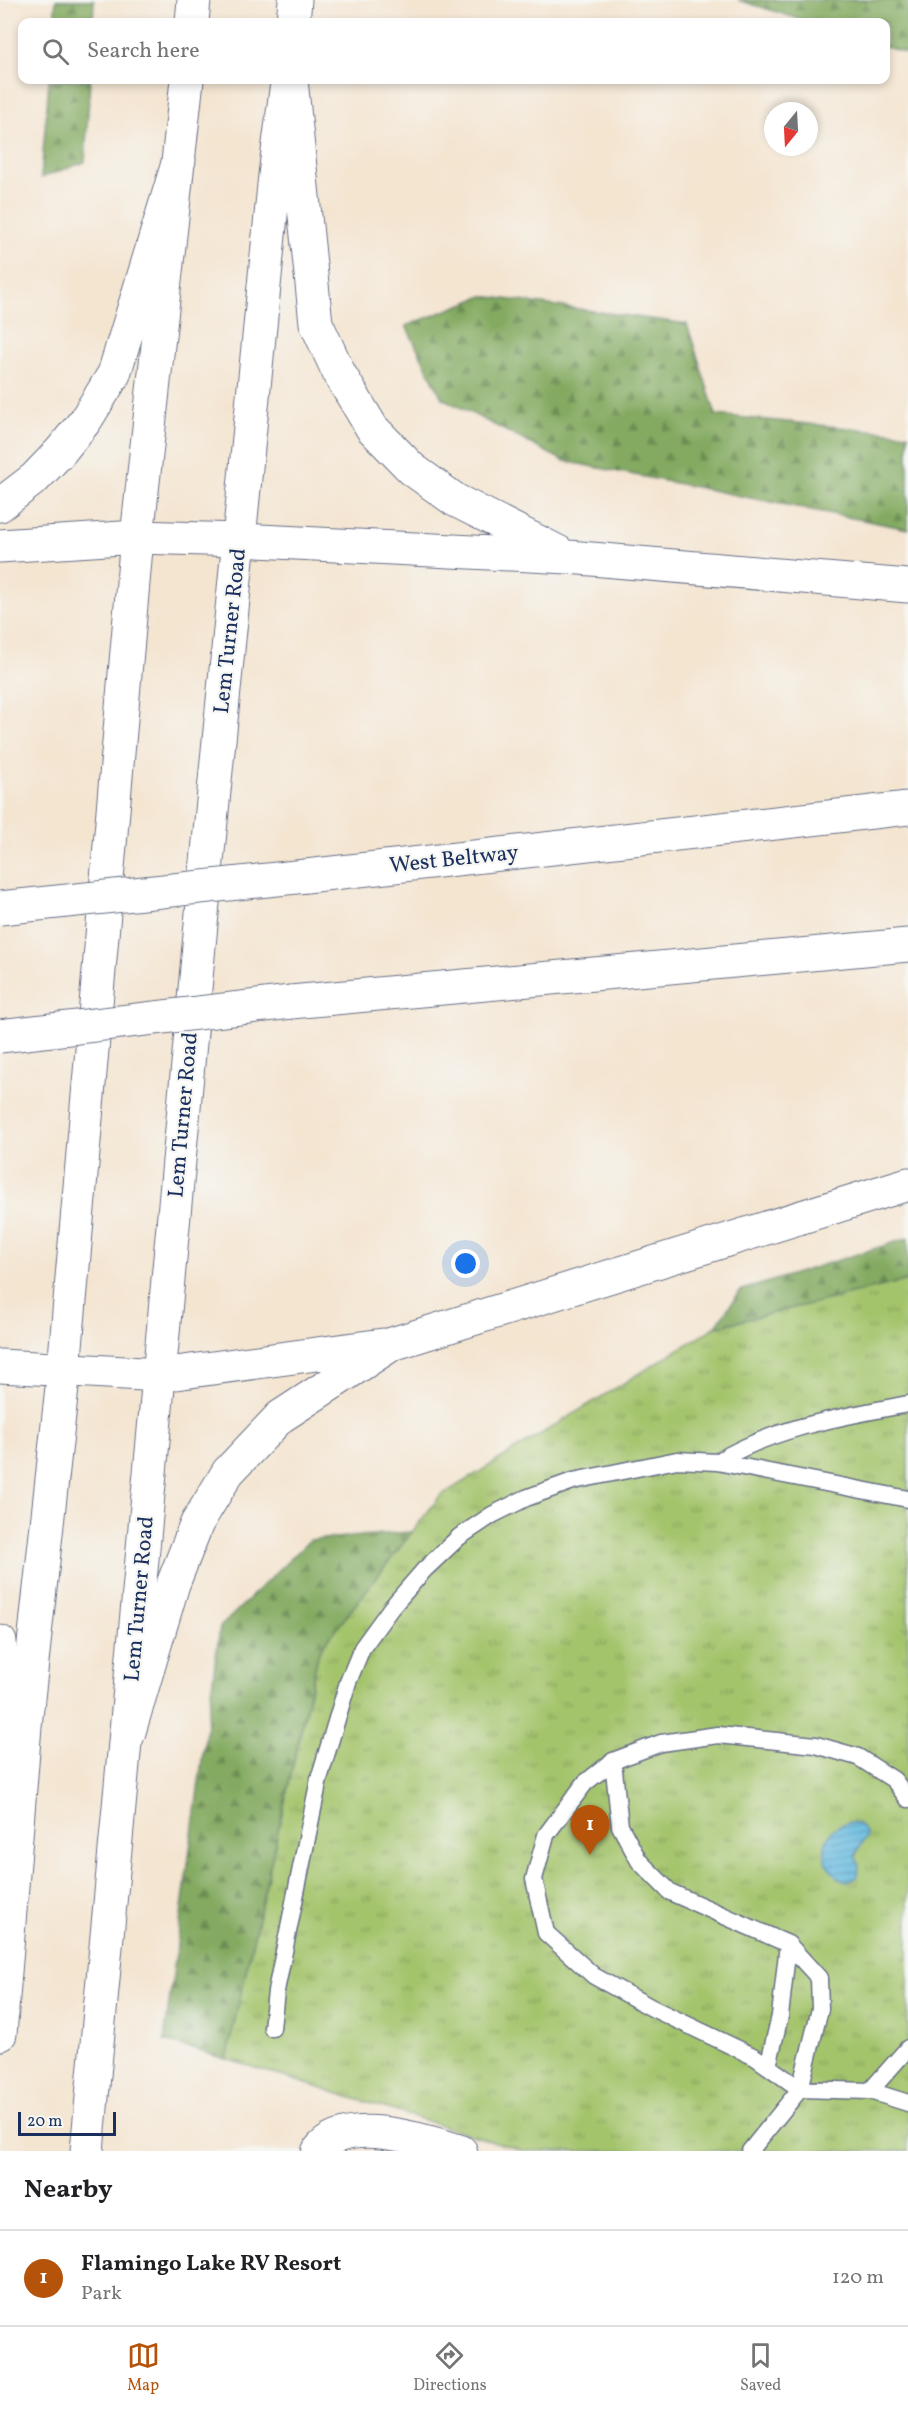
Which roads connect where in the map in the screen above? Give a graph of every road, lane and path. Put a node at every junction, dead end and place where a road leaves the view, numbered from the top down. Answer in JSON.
{"nodes":[{"id":1,"x":194,"y":0,"type":"edge"},
{"id":2,"x":295,"y":0,"type":"edge"},
{"id":3,"x":192,"y":18,"type":"edge"},
{"id":4,"x":293,"y":18,"type":"edge"},
{"id":5,"x":187,"y":84,"type":"edge"},
{"id":6,"x":288,"y":84,"type":"edge"},
{"id":7,"x":289,"y":84,"type":"edge"},
{"id":8,"x":179,"y":160,"type":"junction"},
{"id":9,"x":0,"y":505,"type":"edge"},
{"id":10,"x":137,"y":537,"type":"junction"},
{"id":11,"x":240,"y":540,"type":"junction"},
{"id":12,"x":0,"y":546,"type":"edge"},
{"id":13,"x":568,"y":557,"type":"junction"},
{"id":14,"x":908,"y":586,"type":"edge"},
{"id":15,"x":908,"y":808,"type":"edge"},
{"id":16,"x":0,"y":908,"type":"edge"},
{"id":17,"x":908,"y":945,"type":"edge"},
{"id":18,"x":0,"y":1036,"type":"edge"},
{"id":19,"x":908,"y":1184,"type":"edge"},
{"id":20,"x":392,"y":1344,"type":"junction"},
{"id":21,"x":0,"y":1366,"type":"edge"},
{"id":22,"x":64,"y":1369,"type":"junction"},
{"id":23,"x":161,"y":1375,"type":"junction"},
{"id":24,"x":908,"y":1404,"type":"edge"},
{"id":25,"x":717,"y":1462,"type":"junction"},
{"id":26,"x":908,"y":1499,"type":"edge"},
{"id":27,"x":0,"y":1642,"type":"edge"},
{"id":28,"x":128,"y":1735,"type":"junction"},
{"id":29,"x":613,"y":1761,"type":"junction"},
{"id":30,"x":908,"y":1798,"type":"edge"},
{"id":31,"x":14,"y":1858,"type":"junction"},
{"id":32,"x":788,"y":1944,"type":"junction"},
{"id":33,"x":272,"y":2028,"type":"dead end"},
{"id":34,"x":0,"y":2034,"type":"edge"},
{"id":35,"x":908,"y":2048,"type":"edge"},
{"id":36,"x":768,"y":2066,"type":"junction"},
{"id":37,"x":800,"y":2089,"type":"junction"},
{"id":38,"x":870,"y":2091,"type":"junction"},
{"id":39,"x":908,"y":2103,"type":"edge"},
{"id":40,"x":87,"y":2151,"type":"edge"},
{"id":41,"x":318,"y":2151,"type":"edge"},
{"id":42,"x":461,"y":2151,"type":"edge"},
{"id":43,"x":750,"y":2151,"type":"edge"}],
"edges":[{"from":1,"to":3,"type":"main road"},
{"from":2,"to":4,"type":"main road"},
{"from":5,"to":8,"type":"main road"},
{"from":6,"to":11,"type":"main road","name":"Lem Turner Road"},
{"from":7,"to":13,"type":"main road"},
{"from":8,"to":9,"type":"main road"},
{"from":8,"to":10,"type":"main road"},
{"from":10,"to":11,"type":"main road"},
{"from":10,"to":12,"type":"main road"},
{"from":10,"to":22,"type":"main road"},
{"from":11,"to":13,"type":"main road"},
{"from":11,"to":23,"type":"main road","name":"Lem Turner Road"},
{"from":13,"to":14,"type":"main road"},
{"from":15,"to":16,"type":"main road","name":"West Beltway","bridge":true},
{"from":17,"to":18,"type":"main road","bridge":true},
{"from":19,"to":20,"type":"main road"},
{"from":20,"to":23,"type":"main road"},
{"from":20,"to":28,"type":"main road"},
{"from":21,"to":22,"type":"main road"},
{"from":22,"to":23,"type":"main road"},
{"from":22,"to":31,"type":"main road"},
{"from":23,"to":28,"type":"main road","name":"Lem Turner Road"},
{"from":24,"to":25,"type":"lane"},
{"from":25,"to":26,"type":"lane"},
{"from":25,"to":33,"type":"lane"},
{"from":27,"to":31,"type":"main road"},
{"from":28,"to":40,"type":"main road","name":"Lem Turner Road"},
{"from":29,"to":30,"type":"lane"},
{"from":29,"to":32,"type":"lane"},
{"from":29,"to":36,"type":"lane"},
{"from":31,"to":34,"type":"main road"},
{"from":32,"to":36,"type":"lane"},
{"from":32,"to":37,"type":"lane"},
{"from":35,"to":38,"type":"lane"},
{"from":36,"to":37,"type":"lane"},
{"from":37,"to":38,"type":"lane"},
{"from":37,"to":43,"type":"lane"},
{"from":38,"to":39,"type":"lane"},
{"from":41,"to":42,"type":"street"}]}
